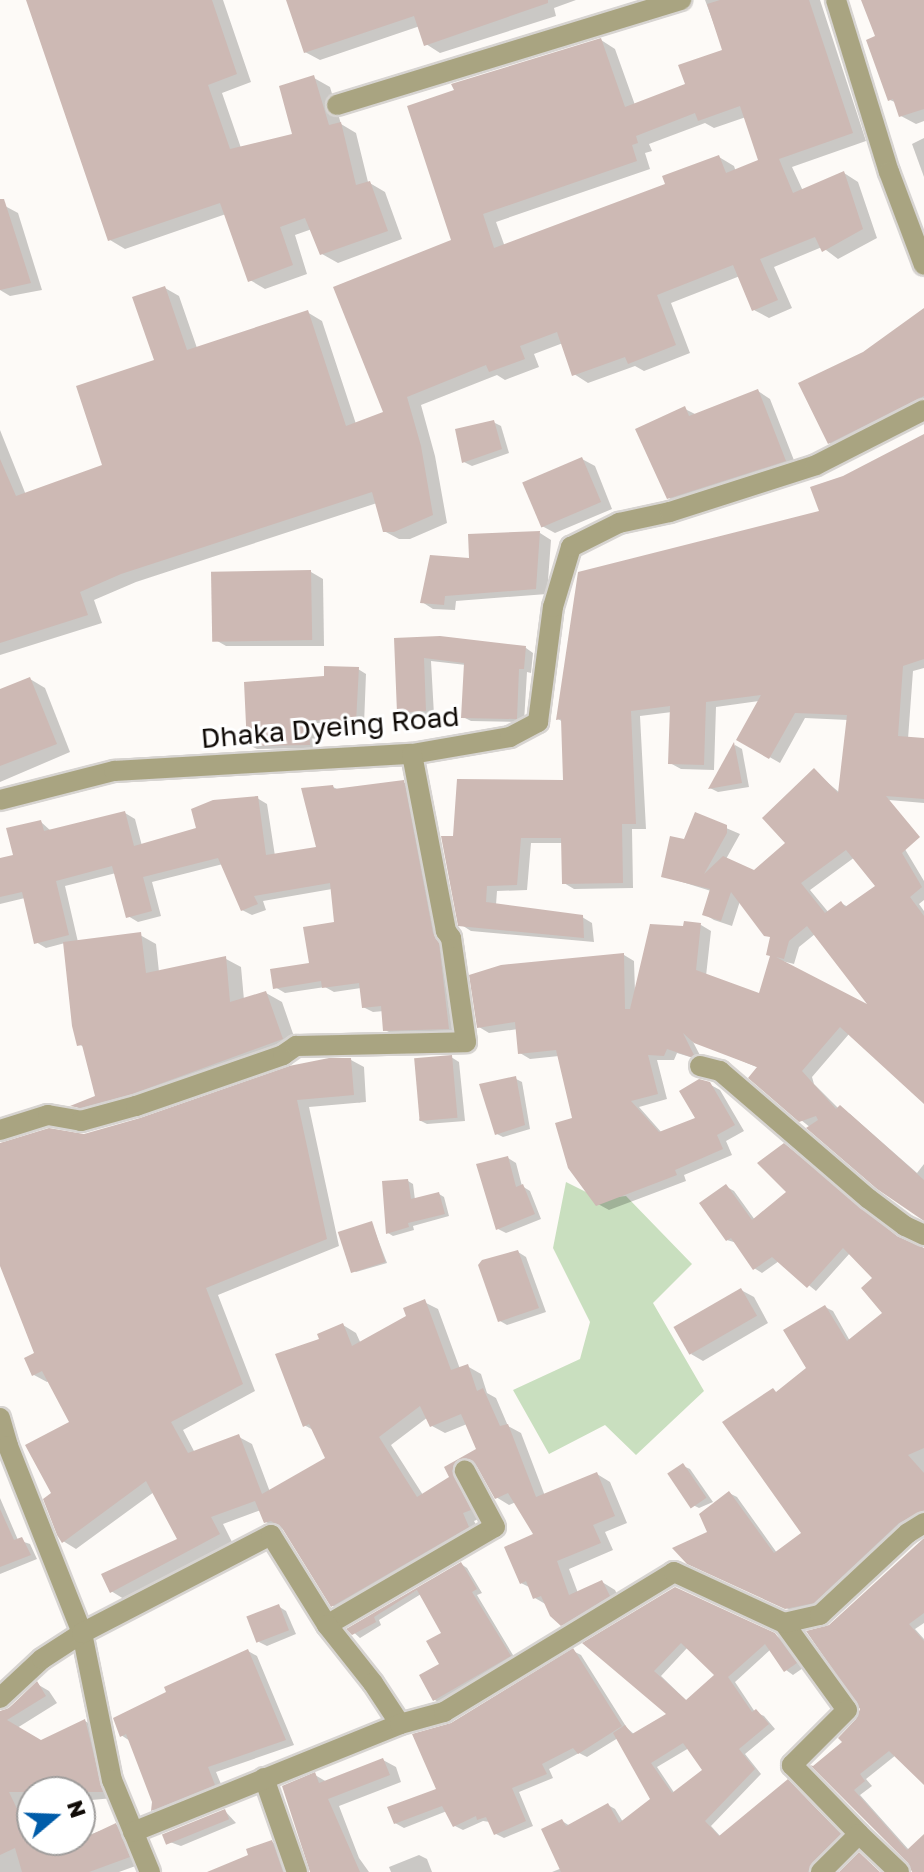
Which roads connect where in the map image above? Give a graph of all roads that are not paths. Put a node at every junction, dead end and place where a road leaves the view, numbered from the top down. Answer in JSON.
{"nodes":[{"id":1,"x":681,"y":0,"type":"edge"},
{"id":2,"x":836,"y":0,"type":"edge"},
{"id":3,"x":337,"y":105,"type":"dead end"},
{"id":4,"x":924,"y":265,"type":"edge"},
{"id":5,"x":924,"y":410,"type":"edge"},
{"id":6,"x":412,"y":754,"type":"junction"},
{"id":7,"x":0,"y":800,"type":"edge"},
{"id":8,"x":700,"y":1066,"type":"dead end"},
{"id":9,"x":0,"y":1130,"type":"edge"},
{"id":10,"x":924,"y":1235,"type":"edge"},
{"id":11,"x":0,"y":1418,"type":"edge"},
{"id":12,"x":465,"y":1471,"type":"dead end"},
{"id":13,"x":924,"y":1523,"type":"edge"},
{"id":14,"x":784,"y":1623,"type":"junction"},
{"id":15,"x":327,"y":1625,"type":"junction"},
{"id":16,"x":82,"y":1633,"type":"junction"},
{"id":17,"x":0,"y":1698,"type":"edge"},
{"id":18,"x":400,"y":1724,"type":"junction"},
{"id":19,"x":264,"y":1778,"type":"junction"},
{"id":20,"x":133,"y":1832,"type":"junction"},
{"id":21,"x":859,"y":1834,"type":"junction"},
{"id":22,"x":150,"y":1872,"type":"edge"},
{"id":23,"x":297,"y":1872,"type":"edge"},
{"id":24,"x":821,"y":1872,"type":"edge"},
{"id":25,"x":899,"y":1872,"type":"edge"}],
"edges":[{"from":1,"to":3,"type":"street"},
{"from":2,"to":4,"type":"street"},
{"from":5,"to":6,"type":"street","name":"Dhaka Dyeing Road"},
{"from":6,"to":7,"type":"street","name":"Dhaka Dyeing Road"},
{"from":6,"to":9,"type":"street"},
{"from":8,"to":10,"type":"street"},
{"from":11,"to":16,"type":"street"},
{"from":12,"to":15,"type":"street"},
{"from":13,"to":14,"type":"street"},
{"from":14,"to":18,"type":"street"},
{"from":14,"to":21,"type":"street"},
{"from":15,"to":16,"type":"street"},
{"from":15,"to":18,"type":"street"},
{"from":16,"to":17,"type":"street"},
{"from":16,"to":20,"type":"street"},
{"from":18,"to":19,"type":"street"},
{"from":19,"to":20,"type":"street"},
{"from":19,"to":23,"type":"street"},
{"from":20,"to":22,"type":"street"},
{"from":21,"to":24,"type":"street"},
{"from":21,"to":25,"type":"street"}]}
